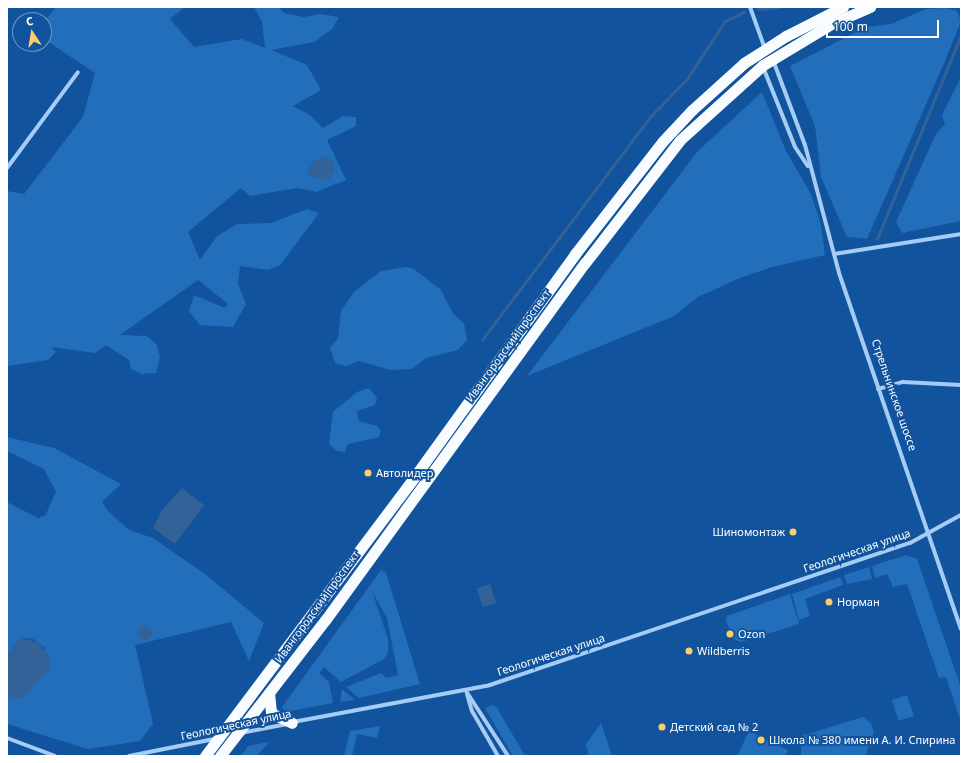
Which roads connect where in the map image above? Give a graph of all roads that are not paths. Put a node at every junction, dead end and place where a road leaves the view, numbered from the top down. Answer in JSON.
{"nodes":[{"id":1,"x":750,"y":7,"type":"edge"},
{"id":2,"x":843,"y":7,"type":"edge"},
{"id":3,"x":870,"y":7,"type":"edge"},
{"id":4,"x":765,"y":49,"type":"junction"},
{"id":5,"x":772,"y":59,"type":"junction"},
{"id":6,"x":763,"y":65,"type":"junction"},
{"id":7,"x":78,"y":72,"type":"dead end"},
{"id":8,"x":7,"y":168,"type":"edge"},
{"id":9,"x":809,"y":168,"type":"junction"},
{"id":10,"x":961,"y":234,"type":"edge"},
{"id":11,"x":834,"y":254,"type":"junction"},
{"id":12,"x":961,"y":385,"type":"edge"},
{"id":13,"x":878,"y":389,"type":"junction"},
{"id":14,"x":961,"y":515,"type":"edge"},
{"id":15,"x":928,"y":533,"type":"junction"},
{"id":16,"x":961,"y":629,"type":"edge"},
{"id":17,"x":466,"y":691,"type":"junction"},
{"id":18,"x":269,"y":693,"type":"junction"},
{"id":19,"x":292,"y":722,"type":"junction"},
{"id":20,"x":238,"y":734,"type":"junction"},
{"id":21,"x":7,"y":738,"type":"edge"},
{"id":22,"x":219,"y":738,"type":"junction"},
{"id":23,"x":54,"y":756,"type":"edge"},
{"id":24,"x":130,"y":756,"type":"edge"},
{"id":25,"x":205,"y":756,"type":"edge"},
{"id":26,"x":220,"y":756,"type":"edge"},
{"id":27,"x":498,"y":756,"type":"edge"},
{"id":28,"x":508,"y":756,"type":"edge"}],
"edges":[{"from":1,"to":4,"type":"street","name":"Стрельнинское шоссе"},
{"from":2,"to":4,"type":"highway","name":"Ивангородский проспект"},
{"from":3,"to":5,"type":"highway","name":"Ивангородский проспект"},
{"from":4,"to":5,"type":"highway","name":"Стрельнинское шоссе"},
{"from":4,"to":6,"type":"highway","name":"Стрельнинское шоссе"},
{"from":4,"to":22,"type":"highway","name":"Ивангородский проспект"},
{"from":5,"to":6,"type":"highway","name":"Ивангородский проспект"},
{"from":5,"to":9,"type":"street","name":"Стрельнинское шоссе"},
{"from":6,"to":9,"type":"street","name":"Стрельнинское шоссе"},
{"from":6,"to":18,"type":"highway","name":"Ивангородский проспект"},
{"from":7,"to":8,"type":"street"},
{"from":9,"to":11,"type":"street","name":"Стрельнинское шоссе"},
{"from":10,"to":11,"type":"street"},
{"from":11,"to":13,"type":"street","name":"Стрельнинское шоссе"},
{"from":12,"to":13,"type":"street"},
{"from":13,"to":15,"type":"street","name":"Стрельнинское шоссе"},
{"from":14,"to":15,"type":"street","name":"Геологическая улица"},
{"from":15,"to":16,"type":"street","name":"Стрельнинское шоссе"},
{"from":15,"to":17,"type":"street","name":"Геологическая улица"},
{"from":17,"to":19,"type":"street","name":"Геологическая улица"},
{"from":17,"to":27,"type":"street"},
{"from":17,"to":28,"type":"street"},
{"from":18,"to":19,"type":"highway"},
{"from":18,"to":20,"type":"highway","name":"Ивангородский проспект"},
{"from":19,"to":20,"type":"street","name":"Геологическая улица"},
{"from":20,"to":22,"type":"street","name":"Геологическая улица"},
{"from":20,"to":26,"type":"highway","name":"Ивангородский проспект"},
{"from":21,"to":23,"type":"street"},
{"from":22,"to":24,"type":"street","name":"Геологическая улица"},
{"from":22,"to":25,"type":"highway","name":"Ивангородский проспект"}]}
